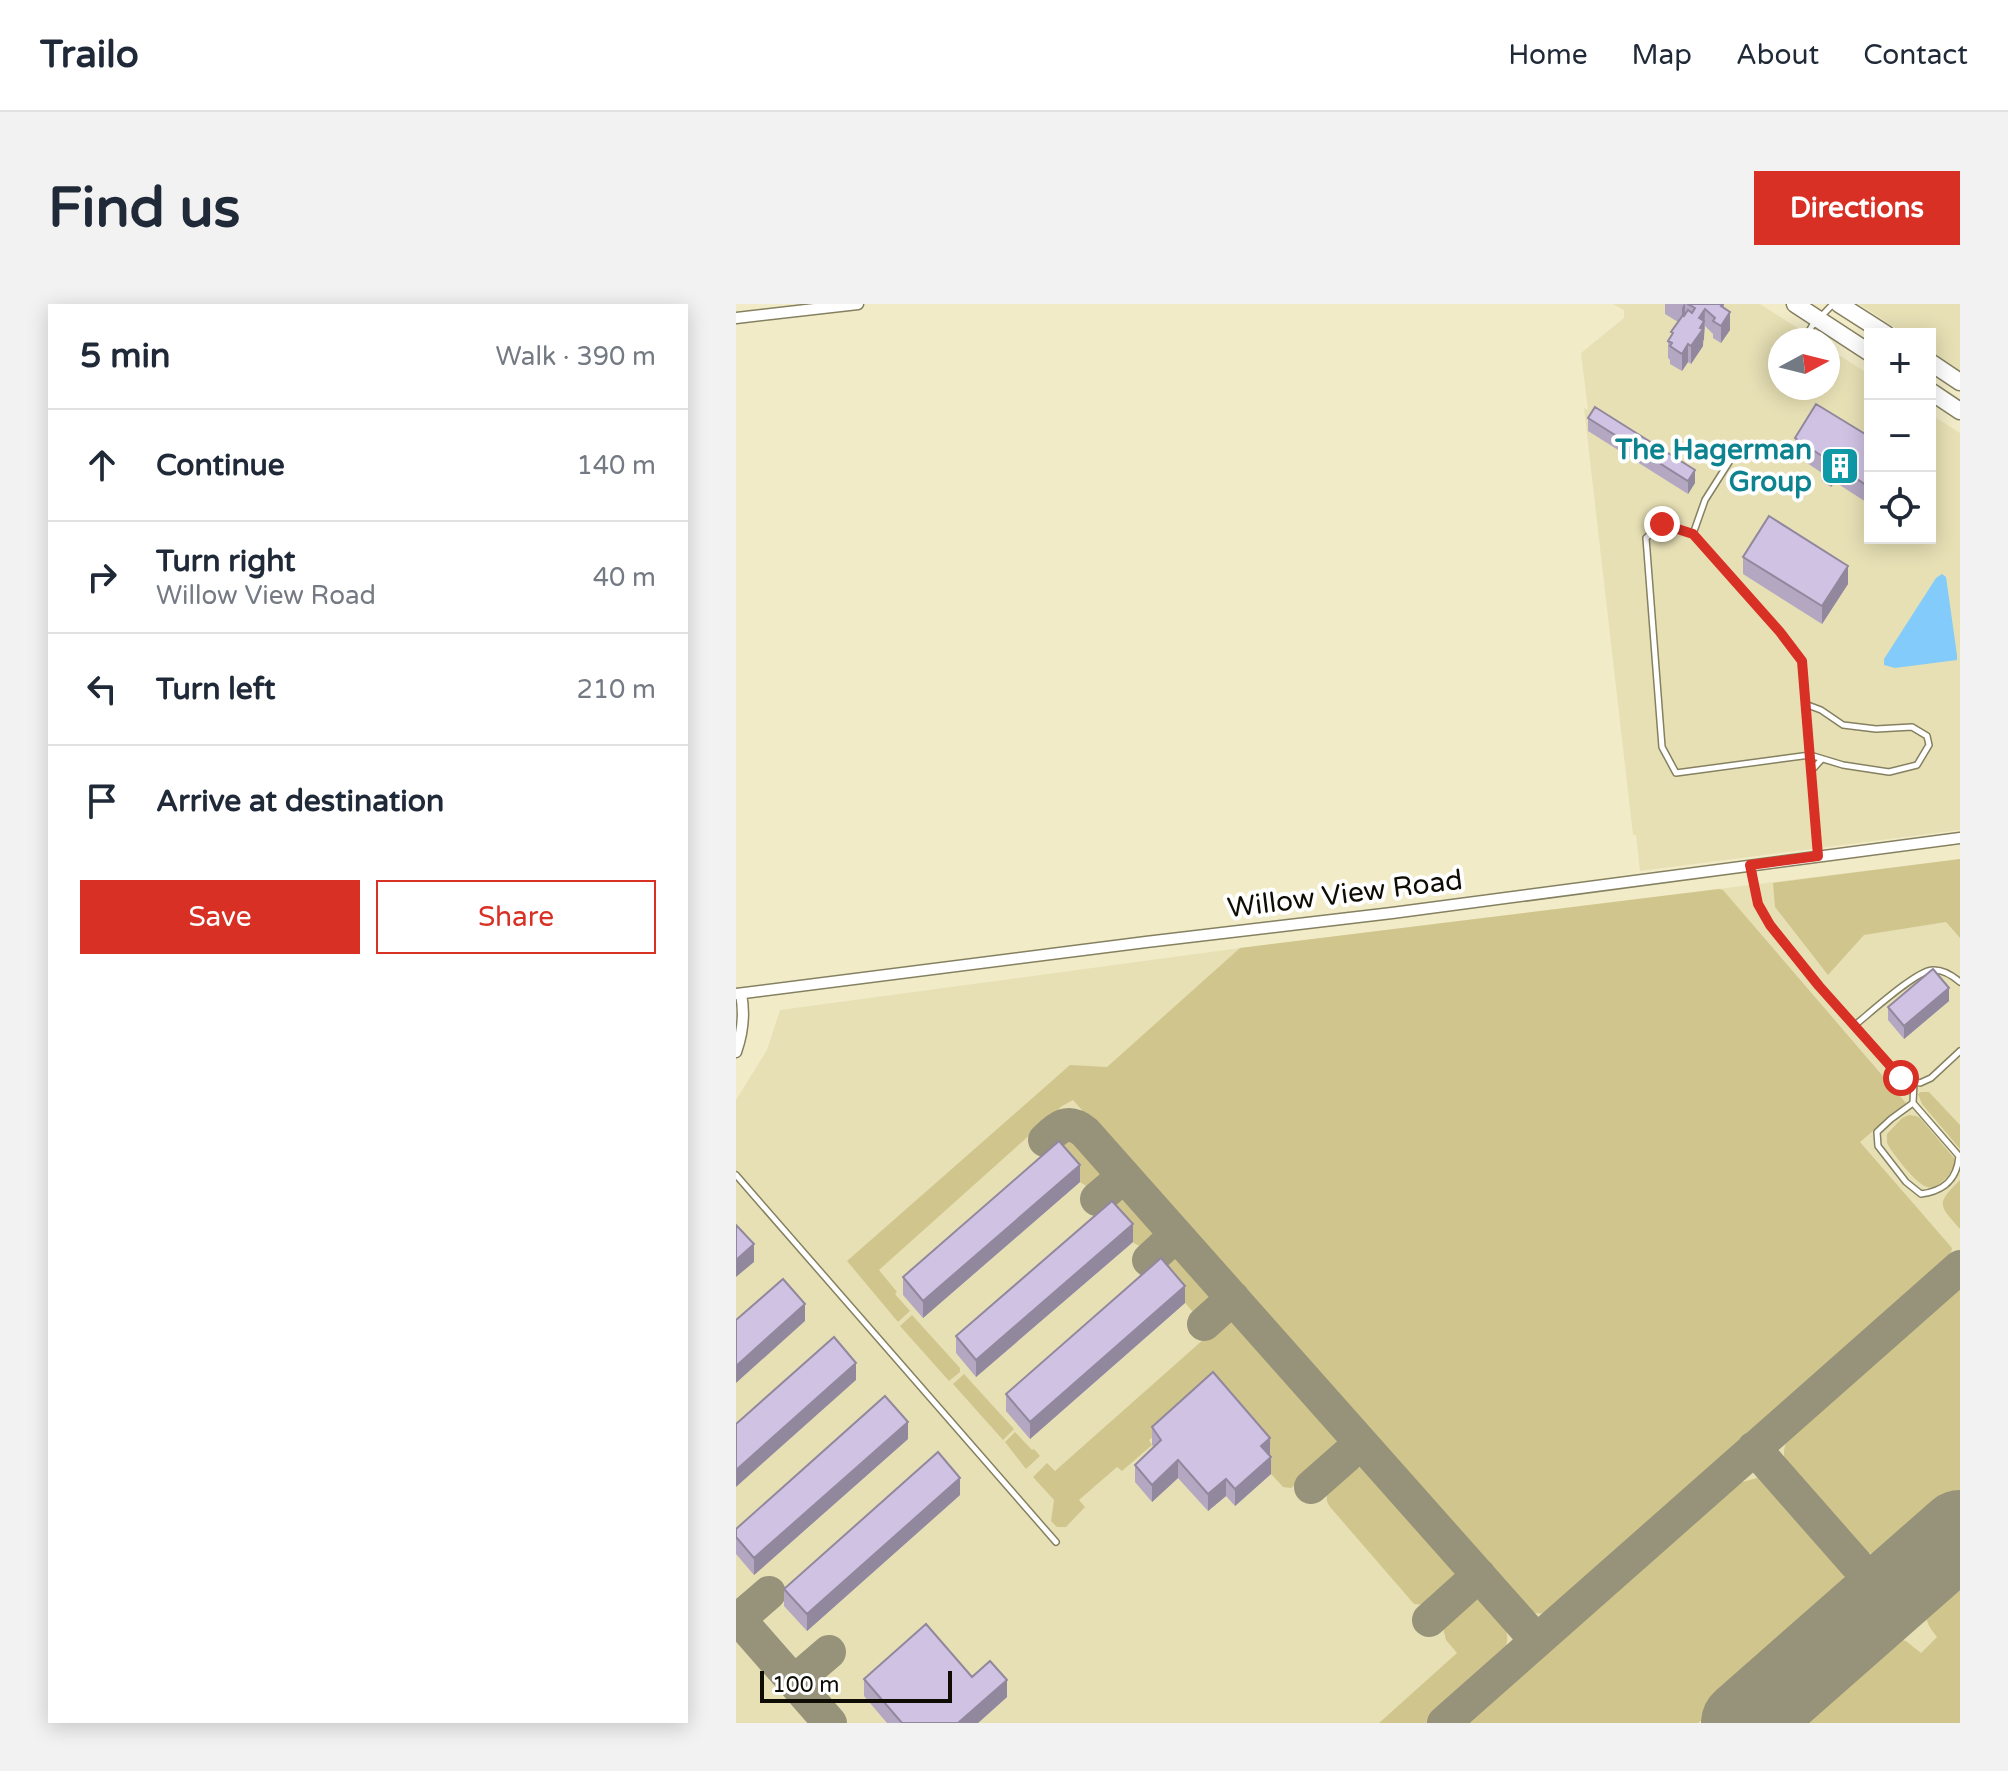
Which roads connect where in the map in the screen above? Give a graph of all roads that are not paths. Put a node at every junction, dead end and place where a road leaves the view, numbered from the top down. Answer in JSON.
{"nodes":[{"id":1,"x":858,"y":304,"type":"edge"},
{"id":2,"x":1795,"y":304,"type":"edge"},
{"id":3,"x":1833,"y":304,"type":"edge"},
{"id":4,"x":1839,"y":304,"type":"edge"},
{"id":5,"x":736,"y":318,"type":"edge"},
{"id":6,"x":1818,"y":319,"type":"junction"},
{"id":7,"x":1812,"y":328,"type":"edge"},
{"id":8,"x":1877,"y":328,"type":"edge"},
{"id":9,"x":1864,"y":349,"type":"edge"},
{"id":10,"x":1936,"y":366,"type":"edge"},
{"id":11,"x":1960,"y":382,"type":"edge"},
{"id":12,"x":1936,"y":395,"type":"edge"},
{"id":13,"x":1960,"y":411,"type":"edge"},
{"id":14,"x":1738,"y":448,"type":"dead end"},
{"id":15,"x":1693,"y":534,"type":"junction"},
{"id":16,"x":1805,"y":704,"type":"junction"},
{"id":17,"x":1810,"y":755,"type":"junction"},
{"id":18,"x":1822,"y":759,"type":"junction"},
{"id":19,"x":1811,"y":771,"type":"junction"},
{"id":20,"x":1960,"y":838,"type":"edge"},
{"id":21,"x":1818,"y":856,"type":"junction"},
{"id":22,"x":1750,"y":865,"type":"junction"},
{"id":23,"x":1960,"y":982,"type":"edge"},
{"id":24,"x":739,"y":994,"type":"edge"},
{"id":25,"x":1855,"y":1025,"type":"junction"},
{"id":26,"x":1960,"y":1051,"type":"edge"},
{"id":27,"x":736,"y":1052,"type":"edge"},
{"id":28,"x":1914,"y":1082,"type":"junction"},
{"id":29,"x":1913,"y":1103,"type":"junction"},
{"id":30,"x":736,"y":1175,"type":"edge"},
{"id":31,"x":1056,"y":1542,"type":"dead end"}],
"edges":[{"from":1,"to":5,"type":"street"},
{"from":2,"to":6,"type":"main road"},
{"from":3,"to":6,"type":"lane"},
{"from":4,"to":8,"type":"main road"},
{"from":6,"to":7,"type":"lane"},
{"from":6,"to":9,"type":"main road"},
{"from":10,"to":11,"type":"main road"},
{"from":12,"to":13,"type":"main road"},
{"from":14,"to":15,"type":"lane"},
{"from":15,"to":16,"type":"lane"},
{"from":15,"to":17,"type":"lane"},
{"from":16,"to":17,"type":"lane"},
{"from":16,"to":18,"type":"lane"},
{"from":17,"to":18,"type":"lane"},
{"from":17,"to":19,"type":"lane"},
{"from":18,"to":19,"type":"lane"},
{"from":19,"to":21,"type":"lane"},
{"from":20,"to":21,"type":"street","name":"Willow View Road"},
{"from":21,"to":22,"type":"street","name":"Willow View Road"},
{"from":22,"to":24,"type":"street","name":"Willow View Road"},
{"from":22,"to":25,"type":"lane"},
{"from":23,"to":25,"type":"lane"},
{"from":24,"to":27,"type":"street"},
{"from":25,"to":28,"type":"lane"},
{"from":26,"to":28,"type":"lane"},
{"from":28,"to":29,"type":"lane"},
{"from":29,"to":29,"type":"lane"},
{"from":30,"to":31,"type":"lane"}]}
